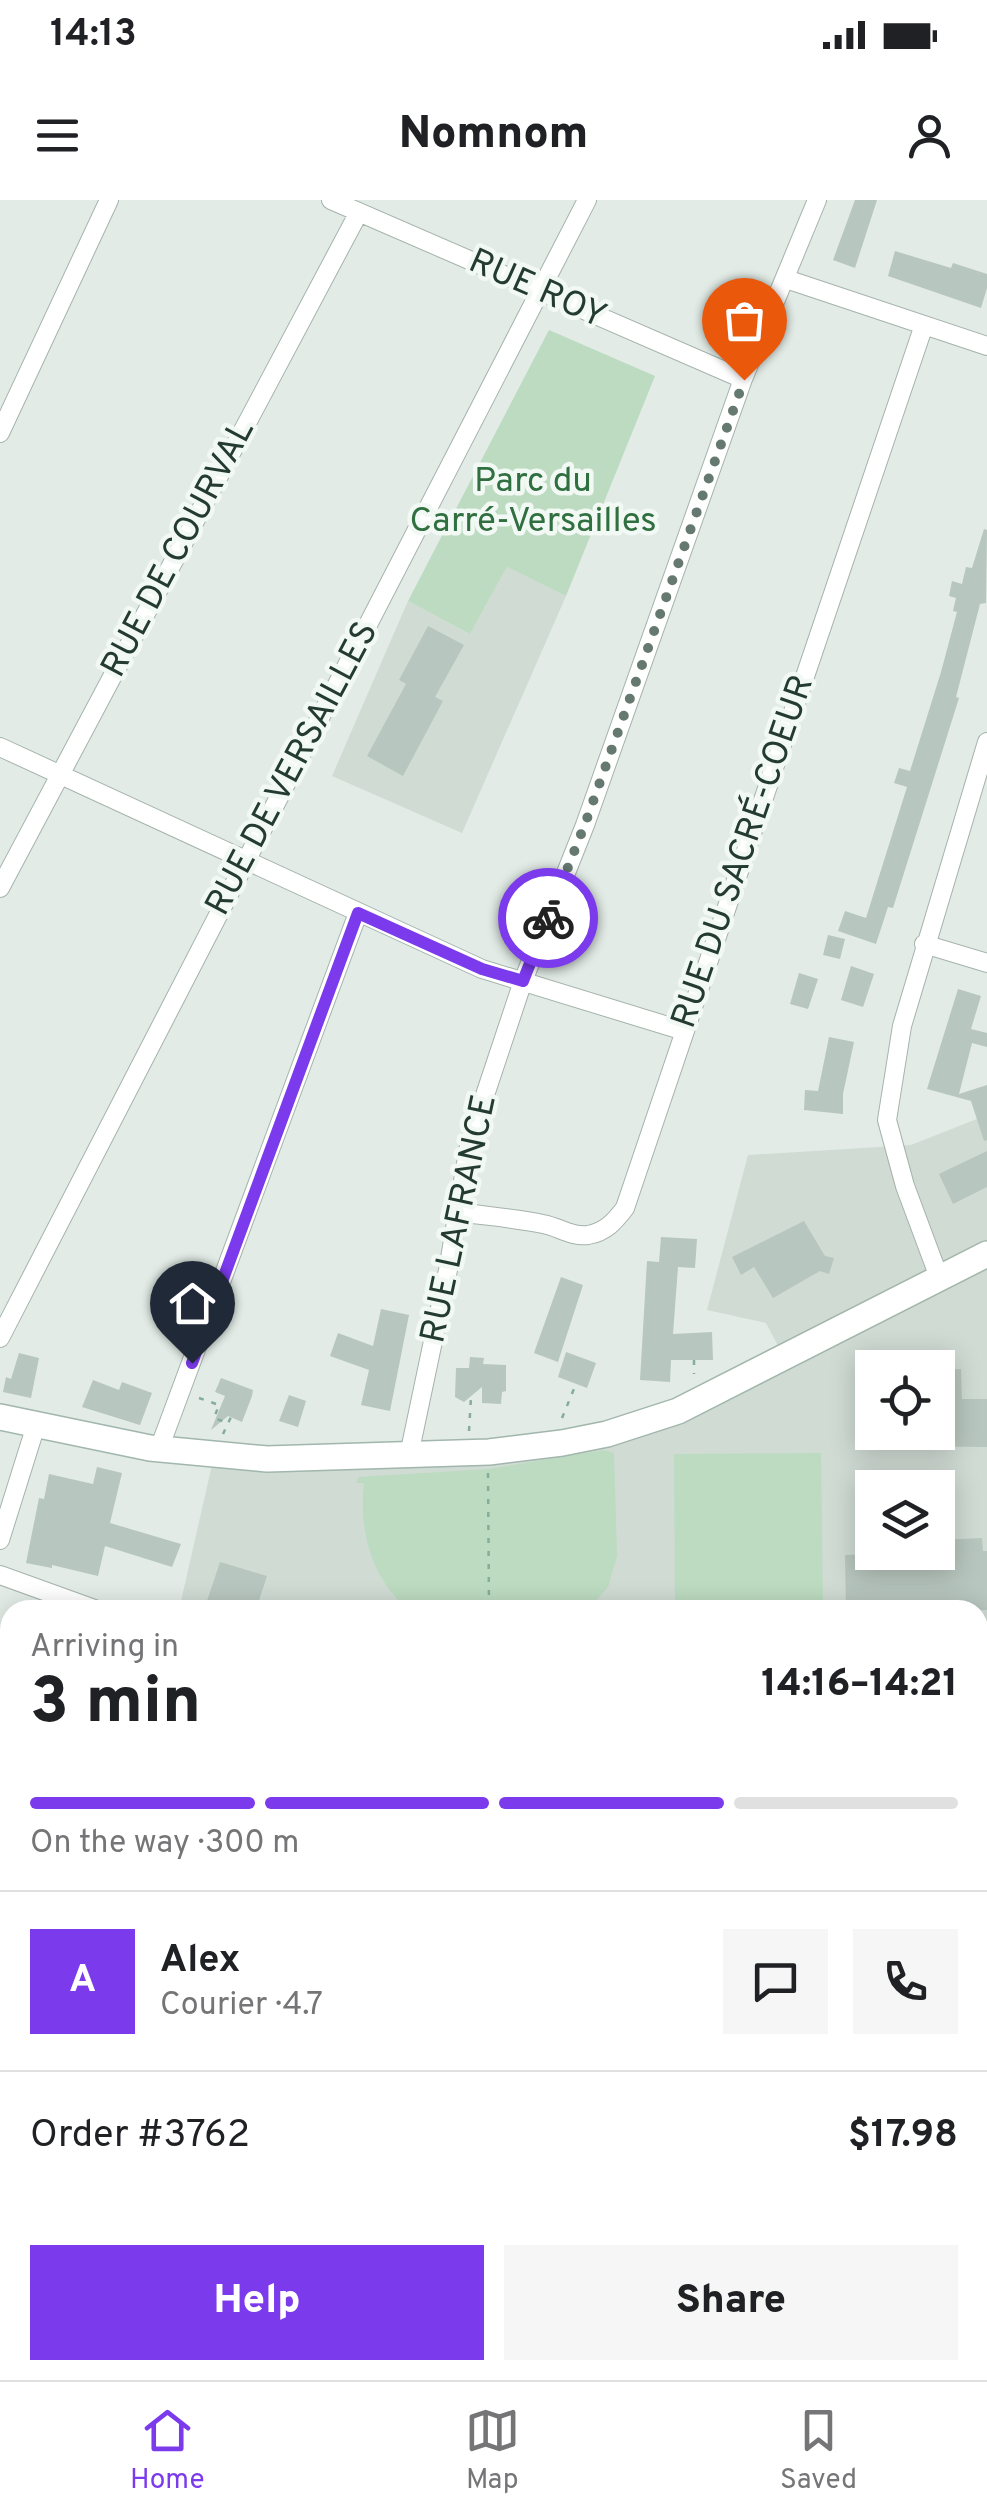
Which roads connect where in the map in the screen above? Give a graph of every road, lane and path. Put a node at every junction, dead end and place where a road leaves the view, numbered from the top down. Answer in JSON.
{"nodes":[{"id":1,"x":109,"y":200,"type":"edge"},
{"id":2,"x":331,"y":200,"type":"edge"},
{"id":3,"x":588,"y":200,"type":"edge"},
{"id":4,"x":817,"y":200,"type":"edge"},
{"id":5,"x":359,"y":212,"type":"junction"},
{"id":6,"x":786,"y":279,"type":"junction"},
{"id":7,"x":540,"y":292,"type":"junction"},
{"id":8,"x":924,"y":325,"type":"junction"},
{"id":9,"x":987,"y":346,"type":"edge"},
{"id":10,"x":744,"y":380,"type":"junction"},
{"id":11,"x":0,"y":434,"type":"edge"},
{"id":12,"x":987,"y":742,"type":"edge"},
{"id":13,"x":0,"y":747,"type":"edge"},
{"id":14,"x":58,"y":774,"type":"junction"},
{"id":15,"x":245,"y":860,"type":"junction"},
{"id":16,"x":0,"y":888,"type":"edge"},
{"id":17,"x":358,"y":913,"type":"junction"},
{"id":18,"x":924,"y":944,"type":"junction"},
{"id":19,"x":987,"y":963,"type":"edge"},
{"id":20,"x":523,"y":981,"type":"junction"},
{"id":21,"x":684,"y":1031,"type":"junction"},
{"id":22,"x":457,"y":1212,"type":"junction"},
{"id":23,"x":987,"y":1254,"type":"edge"},
{"id":24,"x":940,"y":1280,"type":"junction"},
{"id":25,"x":0,"y":1338,"type":"edge"},
{"id":26,"x":694,"y":1360,"type":"dead end"},
{"id":27,"x":694,"y":1374,"type":"dead end"},
{"id":28,"x":576,"y":1384,"type":"dead end"},
{"id":29,"x":471,"y":1397,"type":"dead end"},
{"id":30,"x":199,"y":1398,"type":"dead end"},
{"id":31,"x":0,"y":1417,"type":"edge"},
{"id":32,"x":231,"y":1417,"type":"dead end"},
{"id":33,"x":562,"y":1418,"type":"dead end"},
{"id":34,"x":228,"y":1423,"type":"junction"},
{"id":35,"x":36,"y":1426,"type":"junction"},
{"id":36,"x":469,"y":1432,"type":"dead end"},
{"id":37,"x":220,"y":1440,"type":"dead end"},
{"id":38,"x":159,"y":1449,"type":"junction"},
{"id":39,"x":489,"y":1452,"type":"junction"},
{"id":40,"x":409,"y":1455,"type":"junction"},
{"id":41,"x":0,"y":1540,"type":"edge"},
{"id":42,"x":0,"y":1574,"type":"edge"},
{"id":43,"x":70,"y":1600,"type":"edge"},
{"id":44,"x":489,"y":1600,"type":"edge"}],
"edges":[{"from":1,"to":11,"type":"street"},
{"from":2,"to":5,"type":"street","name":"RUE ROY"},
{"from":3,"to":7,"type":"street","name":"RUE DE VERSAILLES"},
{"from":4,"to":6,"type":"street","name":"RUE LAFRANCE"},
{"from":5,"to":7,"type":"street","name":"RUE ROY"},
{"from":5,"to":14,"type":"street","name":"RUE DE COURVAL"},
{"from":6,"to":8,"type":"street"},
{"from":6,"to":10,"type":"street","name":"RUE LAFRANCE"},
{"from":7,"to":10,"type":"street","name":"RUE ROY"},
{"from":7,"to":15,"type":"street","name":"RUE DE VERSAILLES"},
{"from":8,"to":9,"type":"street"},
{"from":8,"to":21,"type":"street","name":"RUE DU SACRÉ-COEUR"},
{"from":10,"to":20,"type":"street","name":"RUE LAFRANCE"},
{"from":12,"to":18,"type":"street"},
{"from":13,"to":14,"type":"street"},
{"from":14,"to":15,"type":"street"},
{"from":14,"to":16,"type":"street","name":"RUE DE COURVAL"},
{"from":15,"to":17,"type":"street"},
{"from":15,"to":25,"type":"street","name":"RUE DE VERSAILLES"},
{"from":17,"to":20,"type":"street"},
{"from":17,"to":38,"type":"street"},
{"from":18,"to":19,"type":"street"},
{"from":18,"to":24,"type":"street"},
{"from":20,"to":21,"type":"street"},
{"from":20,"to":22,"type":"street","name":"RUE LAFRANCE"},
{"from":21,"to":22,"type":"street","name":"RUE DU SACRÉ-COEUR"},
{"from":22,"to":40,"type":"street","name":"RUE LAFRANCE"},
{"from":23,"to":24,"type":"street"},
{"from":24,"to":39,"type":"street"},
{"from":26,"to":27,"type":"path"},
{"from":28,"to":33,"type":"path"},
{"from":29,"to":36,"type":"path"},
{"from":30,"to":34,"type":"path"},
{"from":31,"to":35,"type":"street"},
{"from":32,"to":34,"type":"path"},
{"from":34,"to":37,"type":"path"},
{"from":35,"to":38,"type":"street"},
{"from":35,"to":41,"type":"street"},
{"from":38,"to":40,"type":"street"},
{"from":39,"to":40,"type":"street"},
{"from":39,"to":44,"type":"path"},
{"from":42,"to":43,"type":"street"}]}
